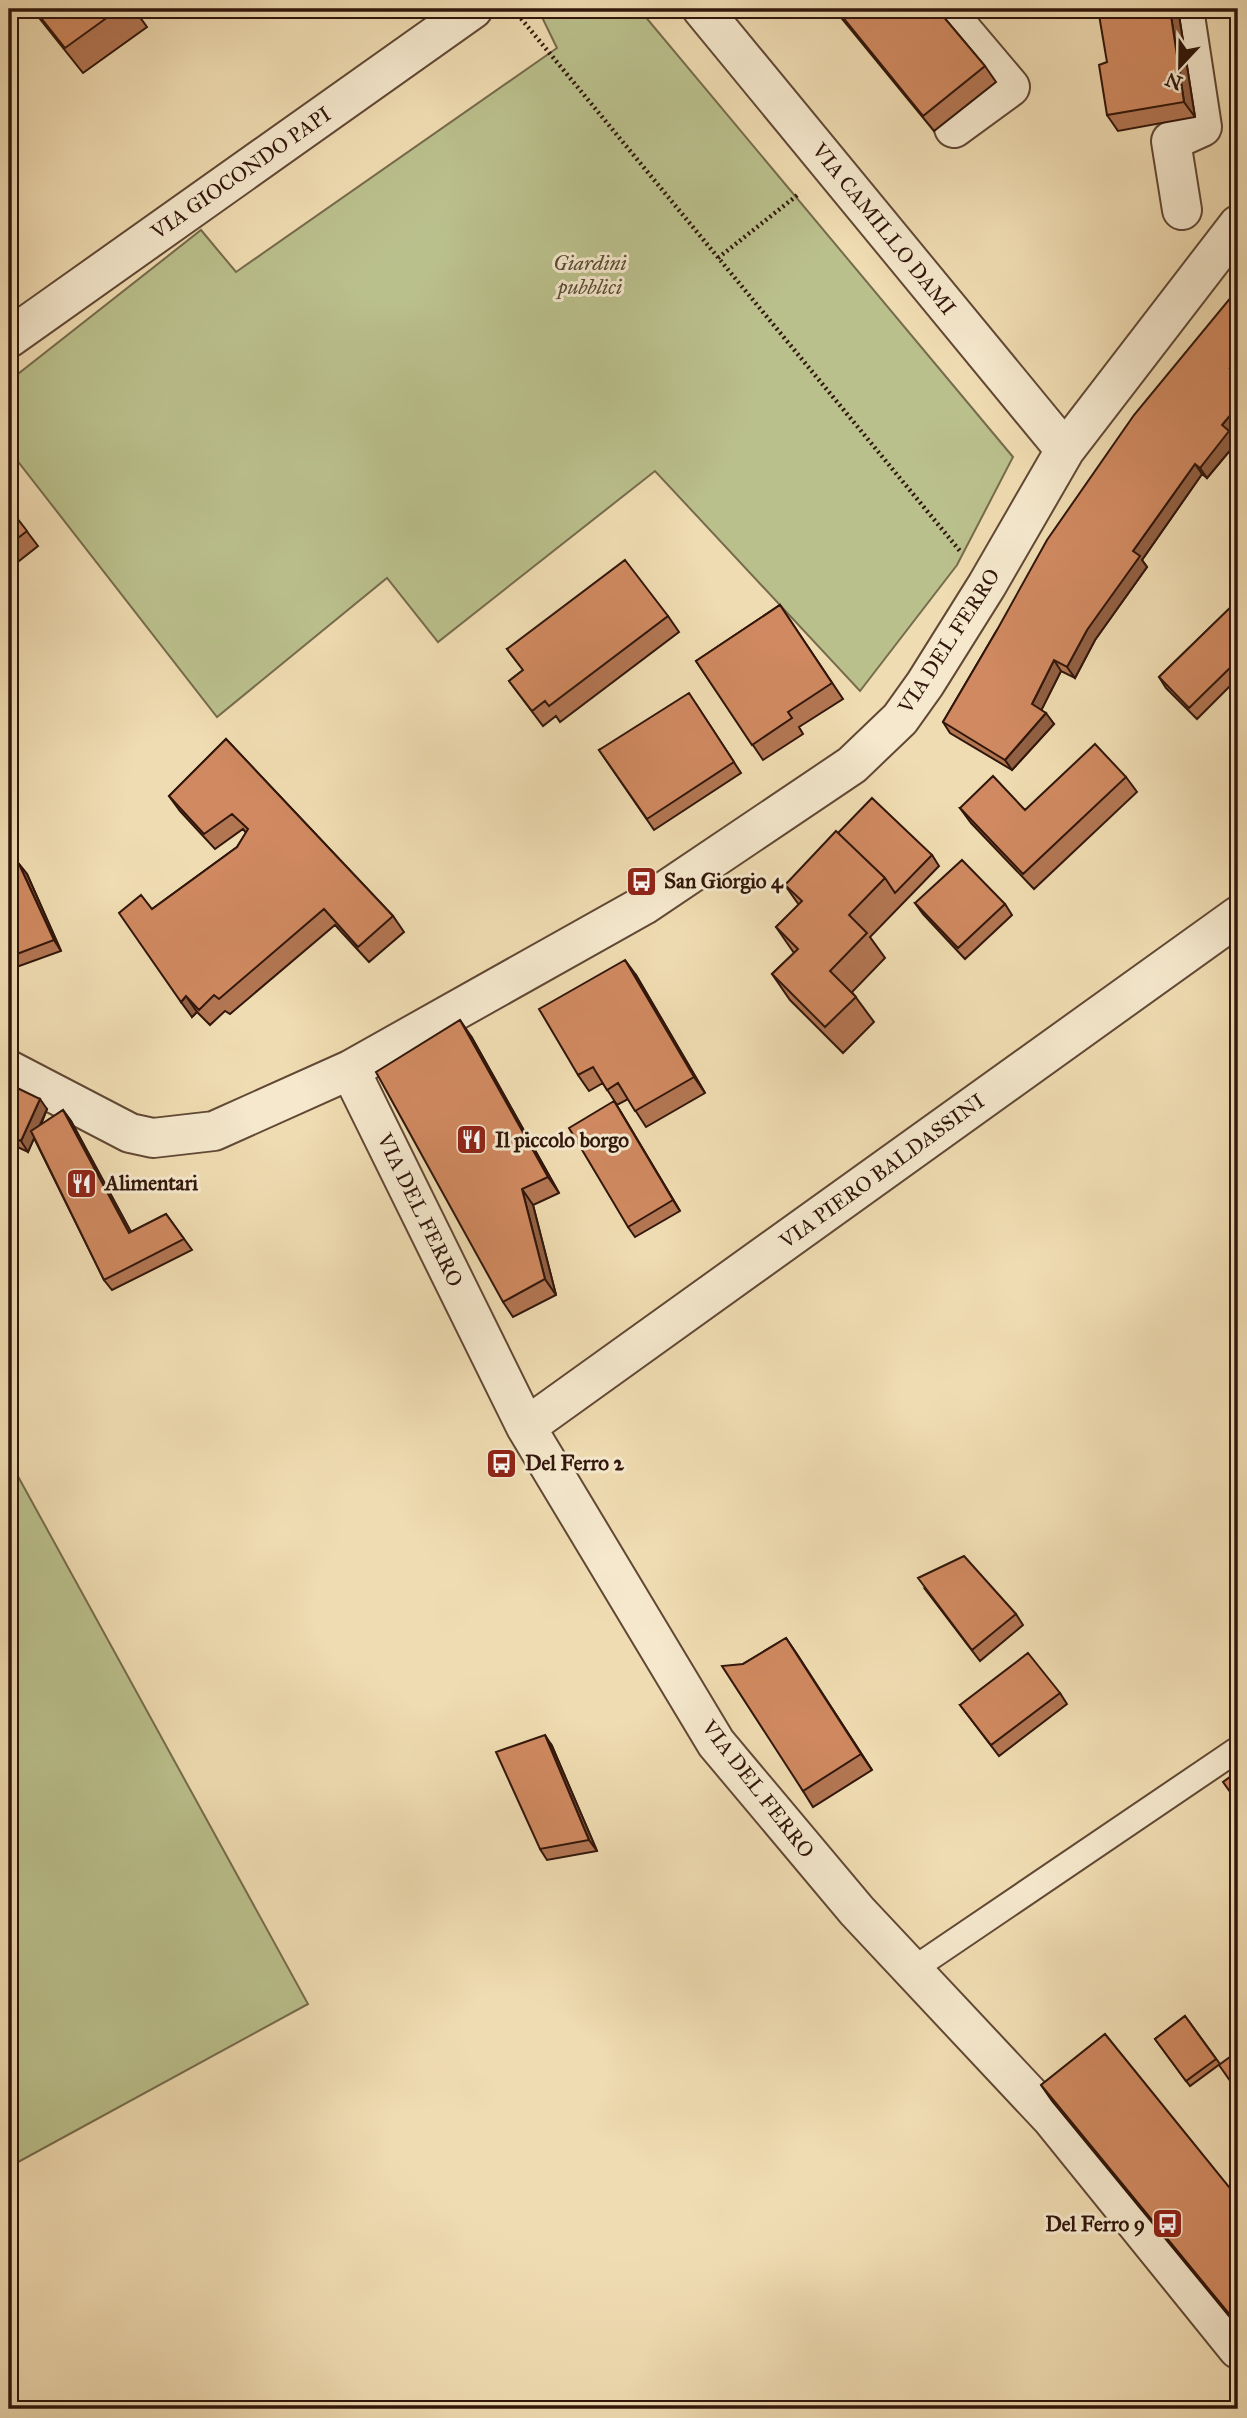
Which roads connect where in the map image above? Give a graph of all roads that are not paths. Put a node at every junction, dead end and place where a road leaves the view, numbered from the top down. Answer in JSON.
{"nodes":[{"id":1,"x":473,"y":9,"type":"edge"},
{"id":2,"x":702,"y":9,"type":"edge"},
{"id":3,"x":944,"y":9,"type":"edge"},
{"id":4,"x":1184,"y":9,"type":"edge"},
{"id":5,"x":954,"y":128,"type":"dead end"},
{"id":6,"x":1182,"y":210,"type":"dead end"},
{"id":7,"x":1238,"y":225,"type":"edge"},
{"id":8,"x":9,"y":338,"type":"edge"},
{"id":9,"x":1065,"y":450,"type":"junction"},
{"id":10,"x":1238,"y":916,"type":"edge"},
{"id":11,"x":9,"y":1070,"type":"edge"},
{"id":12,"x":350,"y":1070,"type":"junction"},
{"id":13,"x":526,"y":1427,"type":"junction"},
{"id":14,"x":1238,"y":1749,"type":"edge"},
{"id":15,"x":912,"y":1970,"type":"junction"},
{"id":16,"x":1238,"y":2349,"type":"edge"}],
"edges":[{"from":1,"to":8,"type":"street","name":"VIA GIOCONDO PAPI"},
{"from":2,"to":9,"type":"street","name":"VIA CAMILLO DAMI"},
{"from":3,"to":5,"type":"street"},
{"from":4,"to":6,"type":"street"},
{"from":7,"to":9,"type":"street","name":"VIA DEL FERRO"},
{"from":9,"to":12,"type":"street","name":"VIA DEL FERRO"},
{"from":10,"to":13,"type":"street","name":"VIA PIERO BALDASSINI"},
{"from":11,"to":12,"type":"street"},
{"from":12,"to":13,"type":"street","name":"VIA DEL FERRO"},
{"from":13,"to":15,"type":"street","name":"VIA DEL FERRO"},
{"from":14,"to":15,"type":"lane"},
{"from":15,"to":16,"type":"street","name":"VIA DEL FERRO"}]}
